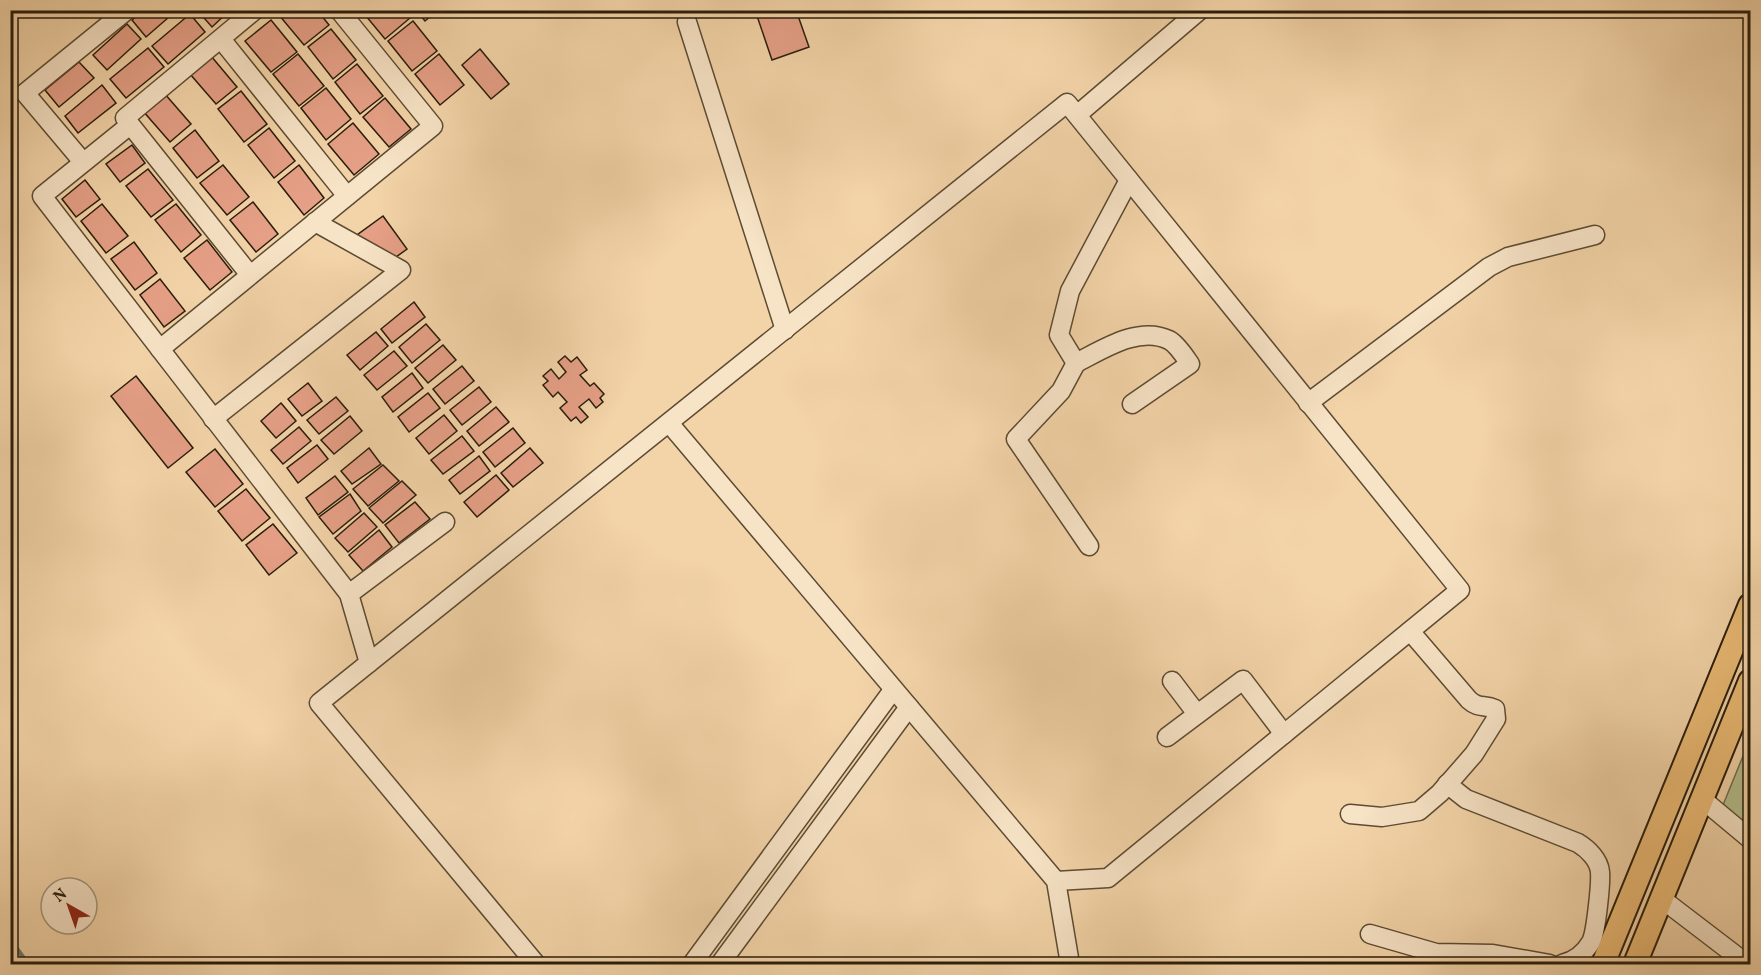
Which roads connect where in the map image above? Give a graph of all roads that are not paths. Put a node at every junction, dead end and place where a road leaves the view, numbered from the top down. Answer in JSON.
{"nodes":[{"id":1,"x":127,"y":10,"type":"edge"},
{"id":2,"x":255,"y":10,"type":"edge"},
{"id":3,"x":339,"y":10,"type":"edge"},
{"id":4,"x":1200,"y":10,"type":"edge"},
{"id":5,"x":687,"y":22,"type":"dead end"},
{"id":6,"x":221,"y":39,"type":"junction"},
{"id":7,"x":1077,"y":115,"type":"junction"},
{"id":8,"x":130,"y":125,"type":"junction"},
{"id":9,"x":83,"y":162,"type":"junction"},
{"id":10,"x":1129,"y":180,"type":"junction"},
{"id":11,"x":347,"y":196,"type":"junction"},
{"id":12,"x":315,"y":222,"type":"junction"},
{"id":13,"x":1595,"y":235,"type":"dead end"},
{"id":14,"x":250,"y":275,"type":"junction"},
{"id":15,"x":785,"y":330,"type":"junction"},
{"id":16,"x":160,"y":349,"type":"junction"},
{"id":17,"x":1076,"y":363,"type":"junction"},
{"id":18,"x":1308,"y":402,"type":"junction"},
{"id":19,"x":1132,"y":404,"type":"dead end"},
{"id":20,"x":213,"y":419,"type":"junction"},
{"id":21,"x":669,"y":423,"type":"junction"},
{"id":22,"x":445,"y":522,"type":"dead end"},
{"id":23,"x":1089,"y":546,"type":"dead end"},
{"id":24,"x":349,"y":594,"type":"junction"},
{"id":25,"x":1750,"y":605,"type":"edge"},
{"id":26,"x":1410,"y":631,"type":"junction"},
{"id":27,"x":369,"y":663,"type":"junction"},
{"id":28,"x":1172,"y":681,"type":"dead end"},
{"id":29,"x":1749,"y":688,"type":"edge"},
{"id":30,"x":893,"y":690,"type":"junction"},
{"id":31,"x":909,"y":706,"type":"junction"},
{"id":32,"x":1197,"y":714,"type":"junction"},
{"id":33,"x":1284,"y":734,"type":"junction"},
{"id":34,"x":1167,"y":738,"type":"dead end"},
{"id":35,"x":1447,"y":784,"type":"junction"},
{"id":36,"x":1702,"y":799,"type":"junction"},
{"id":37,"x":1350,"y":814,"type":"dead end"},
{"id":38,"x":1750,"y":839,"type":"edge"},
{"id":39,"x":1056,"y":881,"type":"junction"},
{"id":40,"x":1662,"y":898,"type":"junction"},
{"id":41,"x":1370,"y":934,"type":"dead end"},
{"id":42,"x":536,"y":964,"type":"edge"},
{"id":43,"x":692,"y":964,"type":"edge"},
{"id":44,"x":720,"y":964,"type":"edge"},
{"id":45,"x":1070,"y":964,"type":"edge"},
{"id":46,"x":1550,"y":964,"type":"edge"},
{"id":47,"x":1562,"y":964,"type":"edge"},
{"id":48,"x":1603,"y":964,"type":"edge"},
{"id":49,"x":1635,"y":964,"type":"edge"},
{"id":50,"x":1747,"y":964,"type":"edge"}],
"edges":[{"from":1,"to":9,"type":"street"},
{"from":2,"to":6,"type":"street"},
{"from":3,"to":11,"type":"street"},
{"from":4,"to":7,"type":"street"},
{"from":5,"to":15,"type":"street"},
{"from":6,"to":8,"type":"street"},
{"from":6,"to":11,"type":"street"},
{"from":7,"to":10,"type":"street"},
{"from":7,"to":15,"type":"street"},
{"from":8,"to":9,"type":"street"},
{"from":8,"to":14,"type":"street"},
{"from":9,"to":16,"type":"street"},
{"from":10,"to":17,"type":"street"},
{"from":10,"to":18,"type":"street"},
{"from":11,"to":12,"type":"street"},
{"from":12,"to":14,"type":"street"},
{"from":12,"to":20,"type":"street"},
{"from":13,"to":18,"type":"street"},
{"from":14,"to":16,"type":"street"},
{"from":15,"to":21,"type":"street"},
{"from":16,"to":20,"type":"street"},
{"from":17,"to":19,"type":"street"},
{"from":17,"to":23,"type":"street"},
{"from":18,"to":26,"type":"street"},
{"from":20,"to":24,"type":"street"},
{"from":21,"to":27,"type":"street"},
{"from":21,"to":30,"type":"street"},
{"from":22,"to":24,"type":"street"},
{"from":24,"to":27,"type":"street"},
{"from":25,"to":48,"type":"main road"},
{"from":26,"to":33,"type":"street"},
{"from":26,"to":35,"type":"street"},
{"from":27,"to":42,"type":"street"},
{"from":28,"to":32,"type":"street"},
{"from":29,"to":36,"type":"main road"},
{"from":30,"to":31,"type":"street"},
{"from":30,"to":43,"type":"street"},
{"from":31,"to":39,"type":"street"},
{"from":31,"to":44,"type":"street"},
{"from":32,"to":33,"type":"street"},
{"from":32,"to":34,"type":"street"},
{"from":33,"to":39,"type":"street"},
{"from":35,"to":37,"type":"street"},
{"from":35,"to":47,"type":"street"},
{"from":36,"to":38,"type":"street"},
{"from":36,"to":40,"type":"main road"},
{"from":39,"to":45,"type":"street"},
{"from":40,"to":49,"type":"main road"},
{"from":40,"to":50,"type":"street"},
{"from":41,"to":46,"type":"street"}]}
